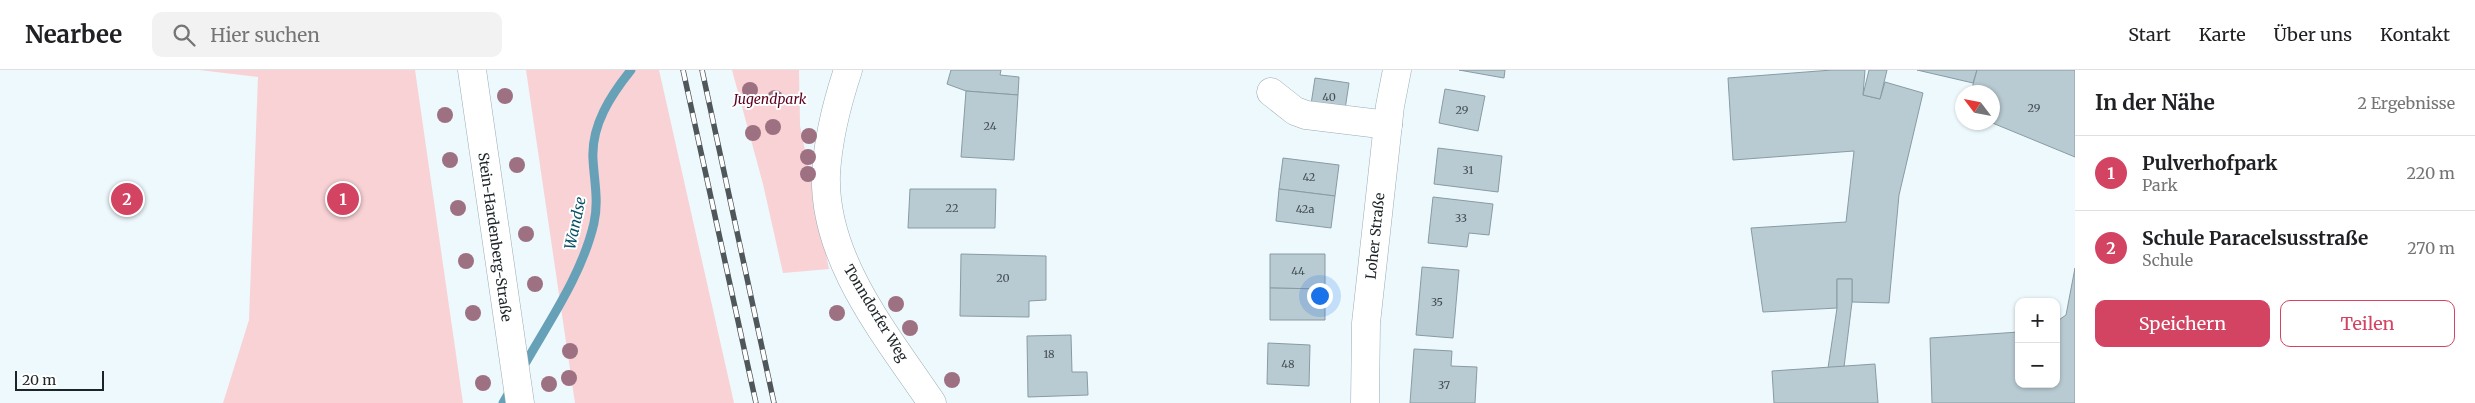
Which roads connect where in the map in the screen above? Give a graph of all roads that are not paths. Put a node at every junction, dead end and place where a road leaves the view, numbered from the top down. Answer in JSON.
{"nodes":[{"id":1,"x":472,"y":70,"type":"edge"},
{"id":2,"x":848,"y":70,"type":"edge"},
{"id":3,"x":1397,"y":70,"type":"edge"},
{"id":4,"x":1271,"y":92,"type":"dead end"},
{"id":5,"x":1388,"y":125,"type":"junction"},
{"id":6,"x":520,"y":403,"type":"edge"},
{"id":7,"x":932,"y":403,"type":"edge"},
{"id":8,"x":1365,"y":403,"type":"edge"}],
"edges":[{"from":1,"to":6,"type":"street","name":"Stein-Hardenberg-Straße"},
{"from":2,"to":7,"type":"street","name":"Tonndorfer Weg"},
{"from":3,"to":5,"type":"street","name":"Loher Straße"},
{"from":4,"to":5,"type":"street"},
{"from":5,"to":8,"type":"street","name":"Loher Straße"}]}
